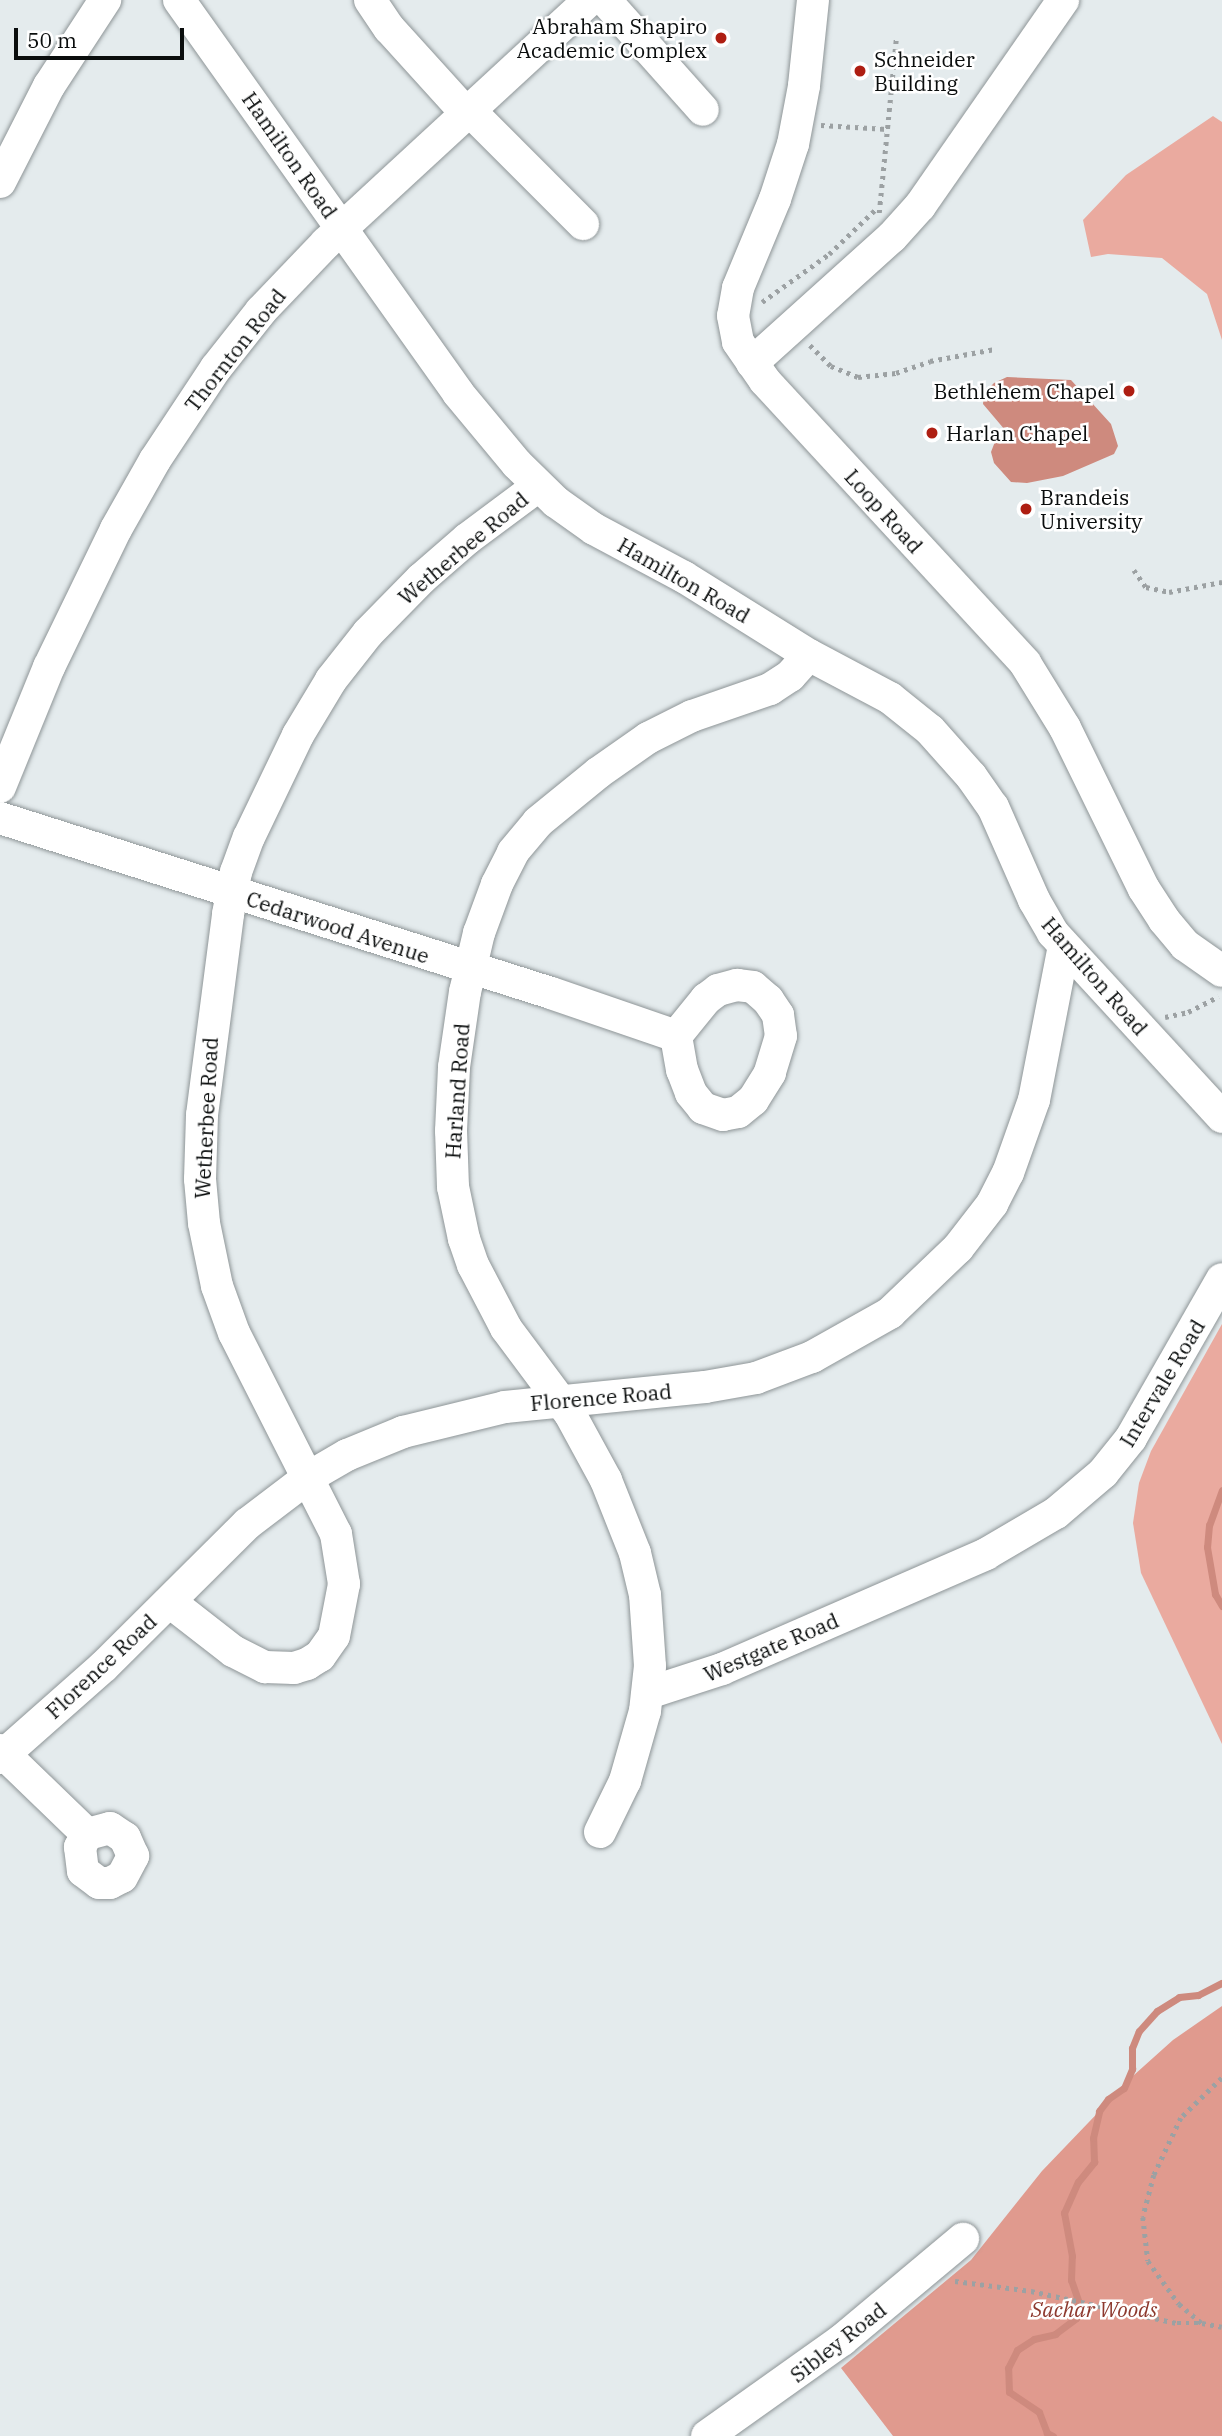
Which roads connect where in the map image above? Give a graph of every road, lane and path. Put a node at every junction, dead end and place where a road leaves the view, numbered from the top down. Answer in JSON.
{"nodes":[{"id":1,"x":105,"y":0,"type":"edge"},
{"id":2,"x":179,"y":0,"type":"edge"},
{"id":3,"x":370,"y":0,"type":"edge"},
{"id":4,"x":589,"y":0,"type":"edge"},
{"id":5,"x":605,"y":0,"type":"edge"},
{"id":6,"x":813,"y":0,"type":"edge"},
{"id":7,"x":1063,"y":0,"type":"edge"},
{"id":8,"x":896,"y":40,"type":"dead end"},
{"id":9,"x":702,"y":110,"type":"dead end"},
{"id":10,"x":469,"y":113,"type":"junction"},
{"id":11,"x":810,"y":124,"type":"dead end"},
{"id":12,"x":887,"y":129,"type":"junction"},
{"id":13,"x":0,"y":181,"type":"edge"},
{"id":14,"x":878,"y":208,"type":"junction"},
{"id":15,"x":583,"y":224,"type":"dead end"},
{"id":16,"x":341,"y":228,"type":"junction"},
{"id":17,"x":894,"y":235,"type":"junction"},
{"id":18,"x":757,"y":306,"type":"dead end"},
{"id":19,"x":796,"y":324,"type":"junction"},
{"id":20,"x":995,"y":349,"type":"dead end"},
{"id":21,"x":752,"y":363,"type":"junction"},
{"id":22,"x":537,"y":485,"type":"junction"},
{"id":23,"x":1134,"y":570,"type":"dead end"},
{"id":24,"x":1222,"y":582,"type":"edge"},
{"id":25,"x":809,"y":655,"type":"junction"},
{"id":26,"x":0,"y":787,"type":"edge"},
{"id":27,"x":0,"y":818,"type":"edge"},
{"id":28,"x":232,"y":893,"type":"junction"},
{"id":29,"x":1064,"y":946,"type":"junction"},
{"id":30,"x":470,"y":969,"type":"junction"},
{"id":31,"x":1222,"y":971,"type":"edge"},
{"id":32,"x":1222,"y":994,"type":"edge"},
{"id":33,"x":1137,"y":1026,"type":"junction"},
{"id":34,"x":676,"y":1036,"type":"dead end"},
{"id":35,"x":1222,"y":1117,"type":"edge"},
{"id":36,"x":1222,"y":1279,"type":"edge"},
{"id":37,"x":560,"y":1400,"type":"junction"},
{"id":38,"x":309,"y":1477,"type":"junction"},
{"id":39,"x":1027,"y":1532,"type":"joint"},
{"id":40,"x":170,"y":1602,"type":"junction"},
{"id":41,"x":648,"y":1693,"type":"junction"},
{"id":42,"x":1,"y":1755,"type":"edge"},
{"id":43,"x":600,"y":1832,"type":"dead end"},
{"id":44,"x":87,"y":1834,"type":"dead end"},
{"id":45,"x":1222,"y":2078,"type":"edge"},
{"id":46,"x":963,"y":2239,"type":"dead end"},
{"id":47,"x":920,"y":2277,"type":"junction"},
{"id":48,"x":1202,"y":2323,"type":"junction"},
{"id":49,"x":1222,"y":2326,"type":"edge"},
{"id":50,"x":707,"y":2436,"type":"edge"}],
"edges":[{"from":1,"to":13,"type":"street"},
{"from":2,"to":16,"type":"street","name":"Hamilton Road"},
{"from":3,"to":10,"type":"street"},
{"from":4,"to":10,"type":"street","name":"Thornton Road"},
{"from":5,"to":9,"type":"street"},
{"from":6,"to":21,"type":"street","name":"Loop Road"},
{"from":7,"to":17,"type":"street"},
{"from":8,"to":12,"type":"path"},
{"from":10,"to":15,"type":"street"},
{"from":10,"to":16,"type":"street","name":"Thornton Road"},
{"from":11,"to":12,"type":"path"},
{"from":12,"to":14,"type":"path"},
{"from":14,"to":17,"type":"path"},
{"from":14,"to":18,"type":"path"},
{"from":16,"to":22,"type":"street","name":"Hamilton Road"},
{"from":16,"to":26,"type":"street","name":"Thornton Road"},
{"from":17,"to":19,"type":"street"},
{"from":19,"to":20,"type":"path"},
{"from":19,"to":21,"type":"street"},
{"from":21,"to":31,"type":"street","name":"Loop Road"},
{"from":22,"to":25,"type":"street","name":"Hamilton Road"},
{"from":22,"to":28,"type":"street","name":"Wetherbee Road"},
{"from":23,"to":24,"type":"path"},
{"from":25,"to":29,"type":"street","name":"Hamilton Road"},
{"from":25,"to":30,"type":"street","name":"Harland Road"},
{"from":27,"to":28,"type":"street","name":"Cedarwood Avenue"},
{"from":28,"to":30,"type":"street","name":"Cedarwood Avenue"},
{"from":28,"to":38,"type":"street","name":"Wetherbee Road"},
{"from":29,"to":33,"type":"street","name":"Hamilton Road"},
{"from":29,"to":37,"type":"street","name":"Florence Road"},
{"from":30,"to":34,"type":"street","name":"Cedarwood Avenue"},
{"from":30,"to":37,"type":"street","name":"Harland Road"},
{"from":32,"to":33,"type":"path"},
{"from":33,"to":35,"type":"street","name":"Hamilton Road"},
{"from":36,"to":39,"type":"street","name":"Intervale Road"},
{"from":37,"to":38,"type":"street","name":"Florence Road"},
{"from":37,"to":41,"type":"street","name":"Harland Road"},
{"from":38,"to":40,"type":"street","name":"Florence Road"},
{"from":38,"to":40,"type":"street","name":"Wetherbee Road"},
{"from":39,"to":41,"type":"street","name":"Westgate Road"},
{"from":40,"to":42,"type":"street","name":"Florence Road"},
{"from":41,"to":43,"type":"street"},
{"from":42,"to":44,"type":"street"},
{"from":45,"to":48,"type":"path"},
{"from":46,"to":47,"type":"street","name":"Sibley Road"},
{"from":47,"to":48,"type":"path"},
{"from":47,"to":50,"type":"street","name":"Sibley Road"},
{"from":48,"to":49,"type":"path"}]}
